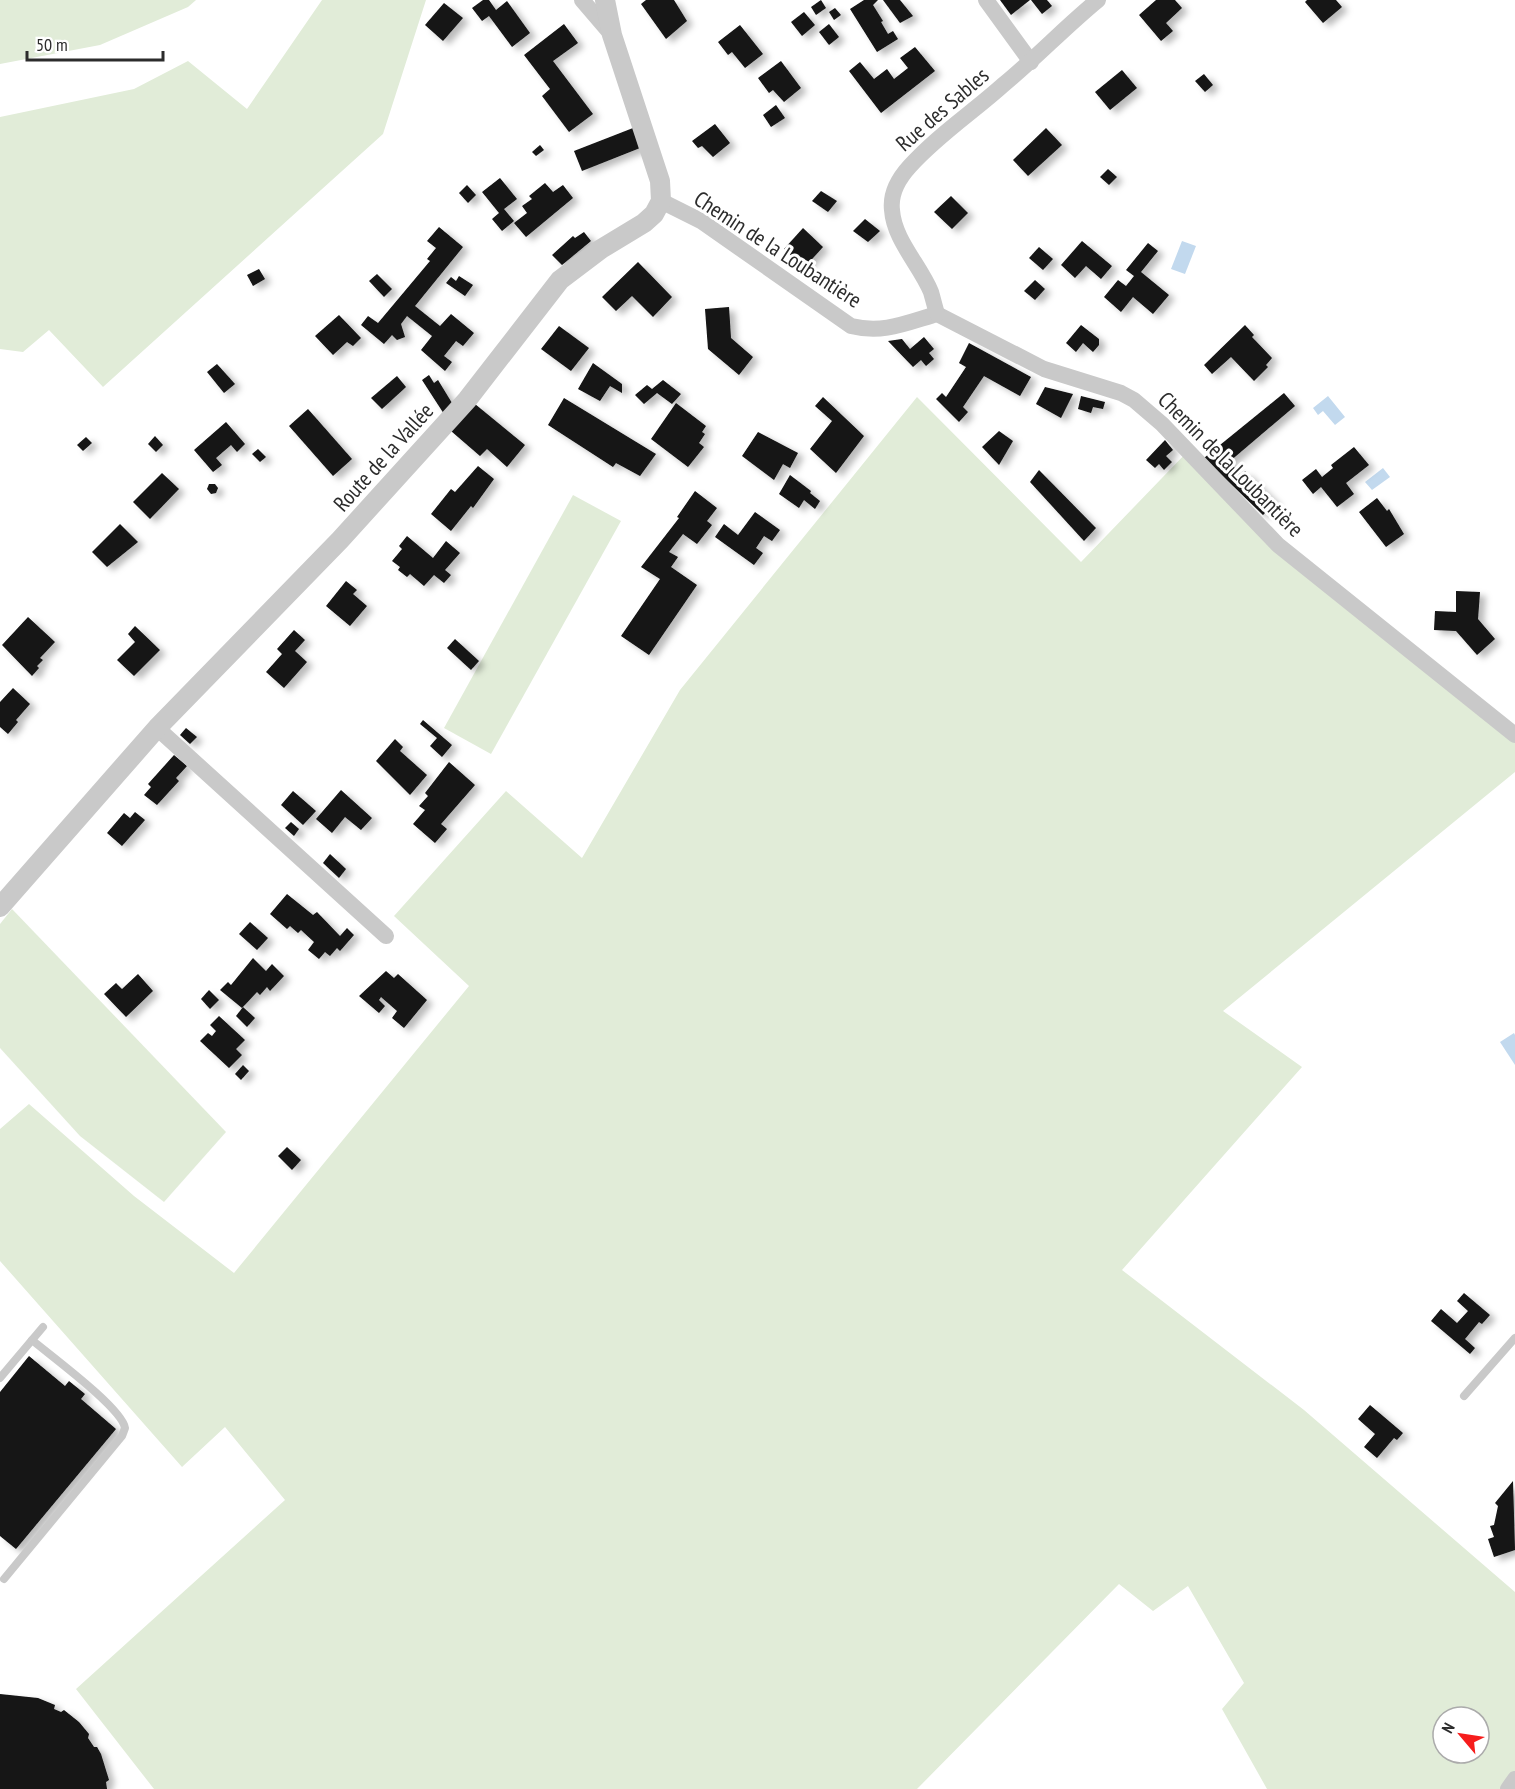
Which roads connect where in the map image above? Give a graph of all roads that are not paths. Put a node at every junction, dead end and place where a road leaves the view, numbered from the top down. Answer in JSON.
{"nodes":[{"id":1,"x":582,"y":0,"type":"edge"},
{"id":2,"x":605,"y":0,"type":"edge"},
{"id":3,"x":986,"y":0,"type":"edge"},
{"id":4,"x":1098,"y":0,"type":"edge"},
{"id":5,"x":612,"y":34,"type":"junction"},
{"id":6,"x":1031,"y":62,"type":"junction"},
{"id":7,"x":661,"y":201,"type":"junction"},
{"id":8,"x":937,"y":314,"type":"junction"},
{"id":9,"x":157,"y":728,"type":"junction"},
{"id":10,"x":1515,"y":735,"type":"edge"},
{"id":11,"x":0,"y":907,"type":"edge"},
{"id":12,"x":386,"y":936,"type":"dead end"},
{"id":13,"x":43,"y":1327,"type":"dead end"},
{"id":14,"x":1515,"y":1338,"type":"edge"},
{"id":15,"x":32,"y":1340,"type":"junction"},
{"id":16,"x":0,"y":1378,"type":"edge"},
{"id":17,"x":1464,"y":1396,"type":"dead end"},
{"id":18,"x":3,"y":1579,"type":"dead end"},
{"id":19,"x":1515,"y":1779,"type":"edge"},
{"id":20,"x":1508,"y":1789,"type":"edge"}],
"edges":[{"from":1,"to":5,"type":"street"},
{"from":2,"to":5,"type":"street"},
{"from":3,"to":6,"type":"street"},
{"from":4,"to":6,"type":"street","name":"Rue des Sables"},
{"from":5,"to":7,"type":"street"},
{"from":6,"to":8,"type":"street","name":"Rue des Sables"},
{"from":7,"to":8,"type":"street","name":"Chemin de la Loubantière"},
{"from":7,"to":9,"type":"street","name":"Route de la Vallée"},
{"from":8,"to":10,"type":"street","name":"Chemin de la Loubantière"},
{"from":9,"to":11,"type":"street","name":"Route de la Vallée"},
{"from":9,"to":12,"type":"street"},
{"from":13,"to":15,"type":"lane"},
{"from":14,"to":17,"type":"lane"},
{"from":15,"to":16,"type":"lane"},
{"from":15,"to":18,"type":"lane"},
{"from":19,"to":20,"type":"street"}]}
